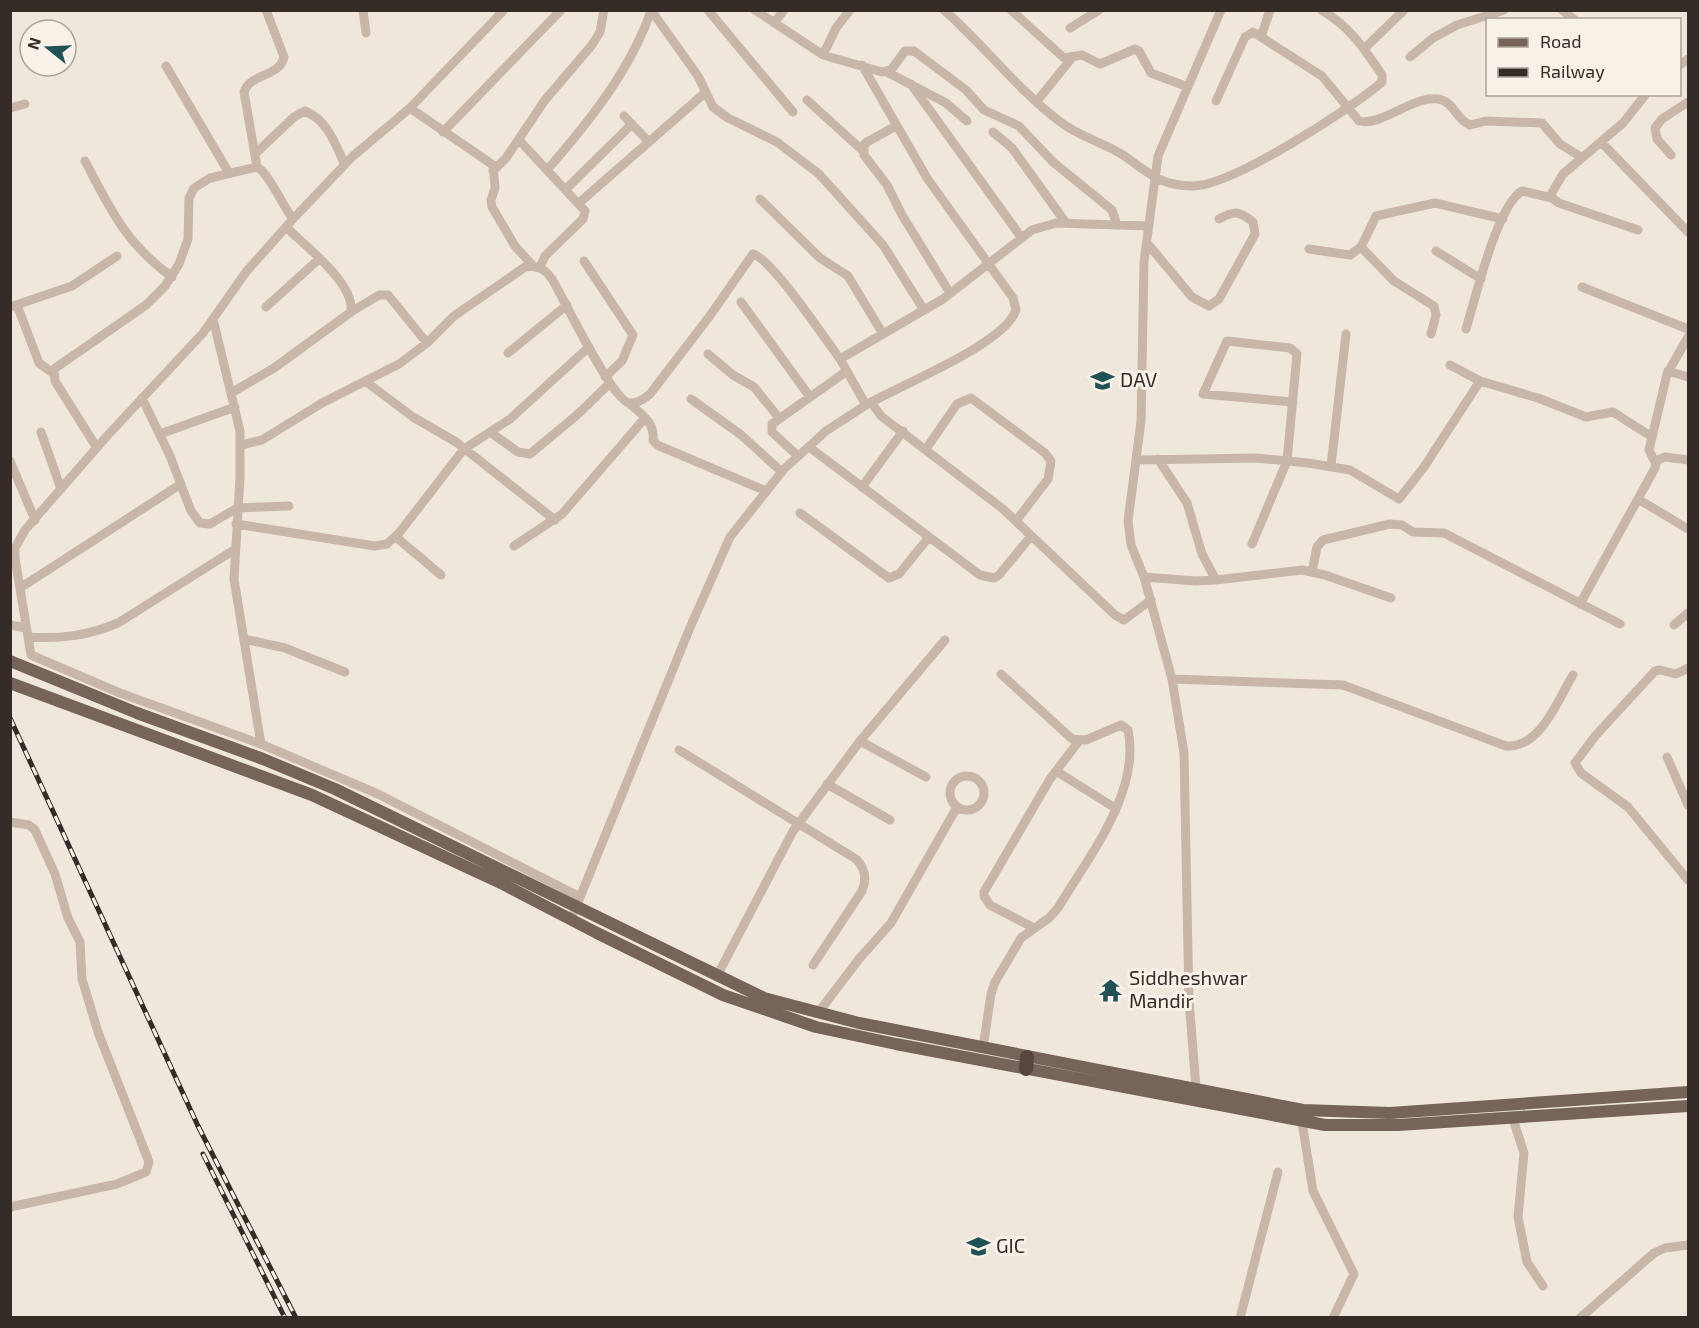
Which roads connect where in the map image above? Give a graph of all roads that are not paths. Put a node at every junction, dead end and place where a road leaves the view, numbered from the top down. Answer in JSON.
{"nodes":[{"id":1,"x":266,"y":10,"type":"edge"},
{"id":2,"x":363,"y":10,"type":"edge"},
{"id":3,"x":504,"y":10,"type":"edge"},
{"id":4,"x":561,"y":10,"type":"edge"},
{"id":5,"x":604,"y":10,"type":"edge"},
{"id":6,"x":708,"y":10,"type":"edge"},
{"id":7,"x":755,"y":10,"type":"edge"},
{"id":8,"x":784,"y":10,"type":"edge"},
{"id":9,"x":850,"y":10,"type":"edge"},
{"id":10,"x":944,"y":10,"type":"edge"},
{"id":11,"x":1011,"y":10,"type":"edge"},
{"id":12,"x":1099,"y":10,"type":"edge"},
{"id":13,"x":1221,"y":10,"type":"edge"},
{"id":14,"x":1270,"y":10,"type":"edge"},
{"id":15,"x":1322,"y":10,"type":"edge"},
{"id":16,"x":1388,"y":10,"type":"edge"},
{"id":17,"x":1404,"y":10,"type":"edge"},
{"id":18,"x":651,"y":11,"type":"edge"},
{"id":19,"x":1498,"y":12,"type":"edge"},
{"id":20,"x":1396,"y":18,"type":"junction"},
{"id":21,"x":774,"y":23,"type":"junction"},
{"id":22,"x":1070,"y":28,"type":"dead end"},
{"id":23,"x":366,"y":33,"type":"dead end"},
{"id":24,"x":1261,"y":37,"type":"junction"},
{"id":25,"x":1364,"y":49,"type":"junction"},
{"id":26,"x":823,"y":55,"type":"junction"},
{"id":27,"x":1410,"y":57,"type":"dead end"},
{"id":28,"x":1071,"y":59,"type":"junction"},
{"id":29,"x":862,"y":65,"type":"junction"},
{"id":30,"x":166,"y":66,"type":"dead end"},
{"id":31,"x":887,"y":72,"type":"junction"},
{"id":32,"x":911,"y":84,"type":"junction"},
{"id":33,"x":1188,"y":87,"type":"junction"},
{"id":34,"x":706,"y":92,"type":"junction"},
{"id":35,"x":1644,"y":96,"type":"edge"},
{"id":36,"x":807,"y":100,"type":"dead end"},
{"id":37,"x":1037,"y":101,"type":"junction"},
{"id":38,"x":1216,"y":102,"type":"dead end"},
{"id":39,"x":1689,"y":102,"type":"edge"},
{"id":40,"x":26,"y":104,"type":"dead end"},
{"id":41,"x":1348,"y":106,"type":"junction"},
{"id":42,"x":10,"y":108,"type":"edge"},
{"id":43,"x":410,"y":108,"type":"junction"},
{"id":44,"x":793,"y":112,"type":"dead end"},
{"id":45,"x":624,"y":116,"type":"dead end"},
{"id":46,"x":967,"y":121,"type":"dead end"},
{"id":47,"x":632,"y":124,"type":"junction"},
{"id":48,"x":896,"y":126,"type":"junction"},
{"id":49,"x":443,"y":132,"type":"junction"},
{"id":50,"x":993,"y":132,"type":"dead end"},
{"id":51,"x":519,"y":140,"type":"junction"},
{"id":52,"x":649,"y":142,"type":"junction"},
{"id":53,"x":1601,"y":142,"type":"junction"},
{"id":54,"x":863,"y":151,"type":"junction"},
{"id":55,"x":255,"y":154,"type":"junction"},
{"id":56,"x":1671,"y":155,"type":"dead end"},
{"id":57,"x":1581,"y":157,"type":"junction"},
{"id":58,"x":85,"y":161,"type":"dead end"},
{"id":59,"x":344,"y":163,"type":"junction"},
{"id":60,"x":257,"y":167,"type":"junction"},
{"id":61,"x":547,"y":170,"type":"junction"},
{"id":62,"x":493,"y":171,"type":"junction"},
{"id":63,"x":229,"y":173,"type":"junction"},
{"id":64,"x":1155,"y":180,"type":"junction"},
{"id":65,"x":566,"y":189,"type":"junction"},
{"id":66,"x":1552,"y":198,"type":"junction"},
{"id":67,"x":760,"y":199,"type":"dead end"},
{"id":68,"x":579,"y":203,"type":"junction"},
{"id":69,"x":1219,"y":219,"type":"dead end"},
{"id":70,"x":1503,"y":219,"type":"junction"},
{"id":71,"x":290,"y":223,"type":"junction"},
{"id":72,"x":1066,"y":223,"type":"junction"},
{"id":73,"x":1117,"y":225,"type":"junction"},
{"id":74,"x":1149,"y":226,"type":"junction"},
{"id":75,"x":1638,"y":230,"type":"dead end"},
{"id":76,"x":1689,"y":232,"type":"edge"},
{"id":77,"x":1022,"y":237,"type":"junction"},
{"id":78,"x":1147,"y":243,"type":"junction"},
{"id":79,"x":1361,"y":247,"type":"junction"},
{"id":80,"x":1309,"y":249,"type":"dead end"},
{"id":81,"x":1436,"y":251,"type":"dead end"},
{"id":82,"x":117,"y":256,"type":"dead end"},
{"id":83,"x":319,"y":259,"type":"junction"},
{"id":84,"x":584,"y":261,"type":"dead end"},
{"id":85,"x":988,"y":262,"type":"junction"},
{"id":86,"x":537,"y":267,"type":"junction"},
{"id":87,"x":172,"y":276,"type":"junction"},
{"id":88,"x":1481,"y":279,"type":"junction"},
{"id":89,"x":1582,"y":287,"type":"dead end"},
{"id":90,"x":950,"y":293,"type":"junction"},
{"id":91,"x":741,"y":302,"type":"dead end"},
{"id":92,"x":567,"y":305,"type":"junction"},
{"id":93,"x":14,"y":306,"type":"edge"},
{"id":94,"x":266,"y":307,"type":"dead end"},
{"id":95,"x":924,"y":310,"type":"junction"},
{"id":96,"x":351,"y":312,"type":"junction"},
{"id":97,"x":213,"y":319,"type":"junction"},
{"id":98,"x":1466,"y":329,"type":"dead end"},
{"id":99,"x":1689,"y":329,"type":"edge"},
{"id":100,"x":883,"y":334,"type":"junction"},
{"id":101,"x":1346,"y":334,"type":"dead end"},
{"id":102,"x":1431,"y":334,"type":"dead end"},
{"id":103,"x":1689,"y":337,"type":"edge"},
{"id":104,"x":427,"y":344,"type":"junction"},
{"id":105,"x":590,"y":347,"type":"junction"},
{"id":106,"x":508,"y":353,"type":"dead end"},
{"id":107,"x":708,"y":354,"type":"dead end"},
{"id":108,"x":840,"y":359,"type":"junction"},
{"id":109,"x":1450,"y":365,"type":"dead end"},
{"id":110,"x":847,"y":371,"type":"junction"},
{"id":111,"x":1668,"y":371,"type":"junction"},
{"id":112,"x":52,"y":373,"type":"junction"},
{"id":113,"x":1689,"y":377,"type":"edge"},
{"id":114,"x":365,"y":381,"type":"junction"},
{"id":115,"x":607,"y":381,"type":"junction"},
{"id":116,"x":1480,"y":381,"type":"junction"},
{"id":117,"x":231,"y":393,"type":"junction"},
{"id":118,"x":810,"y":397,"type":"junction"},
{"id":119,"x":142,"y":398,"type":"junction"},
{"id":120,"x":692,"y":399,"type":"dead end"},
{"id":121,"x":1293,"y":402,"type":"junction"},
{"id":122,"x":629,"y":403,"type":"junction"},
{"id":123,"x":869,"y":403,"type":"junction"},
{"id":124,"x":235,"y":407,"type":"junction"},
{"id":125,"x":645,"y":418,"type":"junction"},
{"id":126,"x":779,"y":418,"type":"junction"},
{"id":127,"x":903,"y":431,"type":"junction"},
{"id":128,"x":41,"y":432,"type":"dead end"},
{"id":129,"x":490,"y":432,"type":"junction"},
{"id":130,"x":160,"y":434,"type":"junction"},
{"id":131,"x":1652,"y":437,"type":"junction"},
{"id":132,"x":241,"y":445,"type":"junction"},
{"id":133,"x":809,"y":447,"type":"junction"},
{"id":134,"x":97,"y":448,"type":"junction"},
{"id":135,"x":464,"y":449,"type":"junction"},
{"id":136,"x":926,"y":449,"type":"junction"},
{"id":137,"x":798,"y":456,"type":"junction"},
{"id":138,"x":1158,"y":459,"type":"junction"},
{"id":139,"x":1138,"y":460,"type":"junction"},
{"id":140,"x":1689,"y":460,"type":"edge"},
{"id":141,"x":10,"y":461,"type":"edge"},
{"id":142,"x":1287,"y":461,"type":"junction"},
{"id":143,"x":1655,"y":461,"type":"junction"},
{"id":144,"x":1331,"y":466,"type":"junction"},
{"id":145,"x":782,"y":472,"type":"junction"},
{"id":146,"x":181,"y":484,"type":"junction"},
{"id":147,"x":862,"y":487,"type":"junction"},
{"id":148,"x":61,"y":489,"type":"junction"},
{"id":149,"x":766,"y":491,"type":"junction"},
{"id":150,"x":1638,"y":499,"type":"junction"},
{"id":151,"x":289,"y":506,"type":"dead end"},
{"id":152,"x":237,"y":508,"type":"junction"},
{"id":153,"x":800,"y":513,"type":"dead end"},
{"id":154,"x":35,"y":520,"type":"junction"},
{"id":155,"x":555,"y":520,"type":"junction"},
{"id":156,"x":1016,"y":521,"type":"junction"},
{"id":157,"x":236,"y":524,"type":"junction"},
{"id":158,"x":1689,"y":529,"type":"edge"},
{"id":159,"x":10,"y":535,"type":"edge"},
{"id":160,"x":1031,"y":536,"type":"junction"},
{"id":161,"x":396,"y":537,"type":"junction"},
{"id":162,"x":929,"y":537,"type":"junction"},
{"id":163,"x":1252,"y":544,"type":"dead end"},
{"id":164,"x":514,"y":546,"type":"dead end"},
{"id":165,"x":15,"y":548,"type":"junction"},
{"id":166,"x":234,"y":550,"type":"junction"},
{"id":167,"x":1312,"y":572,"type":"junction"},
{"id":168,"x":441,"y":575,"type":"dead end"},
{"id":169,"x":1144,"y":577,"type":"junction"},
{"id":170,"x":1216,"y":580,"type":"junction"},
{"id":171,"x":20,"y":588,"type":"junction"},
{"id":172,"x":1391,"y":598,"type":"dead end"},
{"id":173,"x":1151,"y":600,"type":"junction"},
{"id":174,"x":1580,"y":604,"type":"junction"},
{"id":175,"x":1689,"y":613,"type":"edge"},
{"id":176,"x":1620,"y":624,"type":"dead end"},
{"id":177,"x":10,"y":625,"type":"edge"},
{"id":178,"x":1674,"y":625,"type":"dead end"},
{"id":179,"x":27,"y":632,"type":"junction"},
{"id":180,"x":244,"y":639,"type":"junction"},
{"id":181,"x":945,"y":640,"type":"dead end"},
{"id":182,"x":10,"y":661,"type":"edge"},
{"id":183,"x":1689,"y":668,"type":"edge"},
{"id":184,"x":345,"y":672,"type":"dead end"},
{"id":185,"x":1001,"y":674,"type":"dead end"},
{"id":186,"x":1573,"y":675,"type":"dead end"},
{"id":187,"x":1172,"y":679,"type":"junction"},
{"id":188,"x":10,"y":683,"type":"edge"},
{"id":189,"x":860,"y":741,"type":"junction"},
{"id":190,"x":1079,"y":741,"type":"junction"},
{"id":191,"x":261,"y":744,"type":"junction"},
{"id":192,"x":679,"y":750,"type":"dead end"},
{"id":193,"x":1667,"y":757,"type":"dead end"},
{"id":194,"x":1056,"y":771,"type":"junction"},
{"id":195,"x":926,"y":777,"type":"dead end"},
{"id":196,"x":827,"y":784,"type":"junction"},
{"id":197,"x":1689,"y":805,"type":"edge"},
{"id":198,"x":957,"y":807,"type":"dead end"},
{"id":199,"x":1115,"y":808,"type":"junction"},
{"id":200,"x":890,"y":820,"type":"dead end"},
{"id":201,"x":10,"y":822,"type":"edge"},
{"id":202,"x":799,"y":823,"type":"junction"},
{"id":203,"x":1689,"y":880,"type":"edge"},
{"id":204,"x":578,"y":901,"type":"junction"},
{"id":205,"x":570,"y":920,"type":"junction"},
{"id":206,"x":1034,"y":928,"type":"junction"},
{"id":207,"x":813,"y":965,"type":"dead end"},
{"id":208,"x":717,"y":976,"type":"junction"},
{"id":209,"x":818,"y":1013,"type":"junction"},
{"id":210,"x":983,"y":1048,"type":"junction"},
{"id":211,"x":1027,"y":1063,"type":"junction"},
{"id":212,"x":1196,"y":1088,"type":"junction"},
{"id":213,"x":1689,"y":1092,"type":"edge"},
{"id":214,"x":1689,"y":1106,"type":"edge"},
{"id":215,"x":1514,"y":1119,"type":"junction"},
{"id":216,"x":1302,"y":1122,"type":"junction"},
{"id":217,"x":1278,"y":1172,"type":"dead end"},
{"id":218,"x":10,"y":1207,"type":"edge"},
{"id":219,"x":1689,"y":1245,"type":"edge"},
{"id":220,"x":1543,"y":1286,"type":"dead end"},
{"id":221,"x":1240,"y":1317,"type":"edge"},
{"id":222,"x":1333,"y":1317,"type":"edge"},
{"id":223,"x":1580,"y":1317,"type":"edge"}],
"edges":[{"from":1,"to":55,"type":"street"},
{"from":2,"to":23,"type":"street"},
{"from":3,"to":43,"type":"street"},
{"from":4,"to":49,"type":"street"},
{"from":5,"to":51,"type":"street"},
{"from":6,"to":44,"type":"street"},
{"from":7,"to":21,"type":"street"},
{"from":8,"to":21,"type":"street"},
{"from":9,"to":26,"type":"street"},
{"from":10,"to":37,"type":"street"},
{"from":11,"to":28,"type":"street"},
{"from":12,"to":22,"type":"street"},
{"from":13,"to":33,"type":"street"},
{"from":14,"to":24,"type":"street"},
{"from":15,"to":25,"type":"street"},
{"from":16,"to":20,"type":"street"},
{"from":17,"to":20,"type":"street"},
{"from":18,"to":34,"type":"street"},
{"from":18,"to":61,"type":"street"},
{"from":19,"to":27,"type":"street"},
{"from":20,"to":25,"type":"street"},
{"from":21,"to":26,"type":"street"},
{"from":24,"to":38,"type":"street"},
{"from":24,"to":41,"type":"street"},
{"from":25,"to":41,"type":"street"},
{"from":26,"to":29,"type":"street"},
{"from":28,"to":33,"type":"street"},
{"from":28,"to":37,"type":"street"},
{"from":29,"to":31,"type":"street"},
{"from":29,"to":48,"type":"street"},
{"from":30,"to":63,"type":"street"},
{"from":31,"to":32,"type":"street"},
{"from":31,"to":73,"type":"street"},
{"from":32,"to":46,"type":"street"},
{"from":32,"to":77,"type":"street"},
{"from":33,"to":64,"type":"street"},
{"from":34,"to":52,"type":"street"},
{"from":34,"to":95,"type":"street"},
{"from":35,"to":53,"type":"street"},
{"from":36,"to":54,"type":"street"},
{"from":37,"to":64,"type":"street"},
{"from":39,"to":56,"type":"street"},
{"from":40,"to":42,"type":"street"},
{"from":41,"to":57,"type":"street"},
{"from":41,"to":64,"type":"street"},
{"from":43,"to":49,"type":"street"},
{"from":43,"to":59,"type":"street"},
{"from":45,"to":47,"type":"street"},
{"from":47,"to":52,"type":"street"},
{"from":47,"to":65,"type":"street"},
{"from":48,"to":54,"type":"street"},
{"from":48,"to":85,"type":"street"},
{"from":49,"to":62,"type":"street"},
{"from":50,"to":72,"type":"street"},
{"from":51,"to":61,"type":"street"},
{"from":51,"to":62,"type":"street"},
{"from":52,"to":68,"type":"street"},
{"from":53,"to":57,"type":"street"},
{"from":53,"to":76,"type":"street"},
{"from":54,"to":90,"type":"street"},
{"from":55,"to":59,"type":"street"},
{"from":55,"to":60,"type":"street"},
{"from":57,"to":66,"type":"street"},
{"from":58,"to":87,"type":"street"},
{"from":59,"to":71,"type":"street"},
{"from":60,"to":63,"type":"street"},
{"from":60,"to":71,"type":"street"},
{"from":61,"to":65,"type":"street"},
{"from":62,"to":86,"type":"street"},
{"from":63,"to":87,"type":"street"},
{"from":64,"to":74,"type":"street"},
{"from":65,"to":68,"type":"street"},
{"from":66,"to":70,"type":"street"},
{"from":66,"to":75,"type":"street"},
{"from":67,"to":100,"type":"street"},
{"from":68,"to":86,"type":"street"},
{"from":69,"to":78,"type":"street"},
{"from":70,"to":79,"type":"street"},
{"from":70,"to":88,"type":"street"},
{"from":71,"to":83,"type":"street"},
{"from":71,"to":97,"type":"street"},
{"from":72,"to":73,"type":"street"},
{"from":72,"to":77,"type":"street"},
{"from":73,"to":74,"type":"street"},
{"from":74,"to":78,"type":"street"},
{"from":77,"to":85,"type":"street"},
{"from":78,"to":139,"type":"street"},
{"from":79,"to":80,"type":"street"},
{"from":79,"to":102,"type":"street"},
{"from":81,"to":88,"type":"street"},
{"from":82,"to":93,"type":"street"},
{"from":83,"to":94,"type":"street"},
{"from":83,"to":96,"type":"street"},
{"from":84,"to":115,"type":"street"},
{"from":85,"to":90,"type":"street"},
{"from":85,"to":123,"type":"street"},
{"from":86,"to":92,"type":"street"},
{"from":86,"to":104,"type":"street"},
{"from":87,"to":112,"type":"street"},
{"from":88,"to":98,"type":"street"},
{"from":89,"to":99,"type":"street"},
{"from":90,"to":95,"type":"street"},
{"from":91,"to":118,"type":"street"},
{"from":92,"to":105,"type":"street"},
{"from":92,"to":106,"type":"street"},
{"from":93,"to":112,"type":"street"},
{"from":95,"to":100,"type":"street"},
{"from":96,"to":104,"type":"street"},
{"from":96,"to":117,"type":"street"},
{"from":97,"to":117,"type":"street"},
{"from":97,"to":119,"type":"street"},
{"from":100,"to":108,"type":"street"},
{"from":101,"to":144,"type":"street"},
{"from":103,"to":111,"type":"street"},
{"from":104,"to":114,"type":"street"},
{"from":105,"to":115,"type":"street"},
{"from":105,"to":129,"type":"street"},
{"from":107,"to":126,"type":"street"},
{"from":108,"to":110,"type":"street"},
{"from":108,"to":122,"type":"street"},
{"from":109,"to":116,"type":"street"},
{"from":110,"to":118,"type":"street"},
{"from":110,"to":123,"type":"street"},
{"from":111,"to":113,"type":"street"},
{"from":111,"to":131,"type":"street"},
{"from":112,"to":134,"type":"street"},
{"from":114,"to":132,"type":"street"},
{"from":114,"to":135,"type":"street"},
{"from":115,"to":122,"type":"street"},
{"from":115,"to":129,"type":"street"},
{"from":116,"to":131,"type":"street"},
{"from":116,"to":144,"type":"street"},
{"from":117,"to":124,"type":"street"},
{"from":118,"to":126,"type":"street"},
{"from":119,"to":130,"type":"street"},
{"from":119,"to":134,"type":"street"},
{"from":120,"to":145,"type":"street"},
{"from":121,"to":121,"type":"street"},
{"from":121,"to":142,"type":"street"},
{"from":122,"to":125,"type":"street"},
{"from":123,"to":127,"type":"street"},
{"from":123,"to":133,"type":"street"},
{"from":124,"to":130,"type":"street"},
{"from":124,"to":132,"type":"street"},
{"from":125,"to":149,"type":"street"},
{"from":125,"to":155,"type":"street"},
{"from":126,"to":137,"type":"street"},
{"from":127,"to":136,"type":"street"},
{"from":127,"to":147,"type":"street"},
{"from":128,"to":148,"type":"street"},
{"from":129,"to":135,"type":"street"},
{"from":130,"to":146,"type":"street"},
{"from":131,"to":143,"type":"street"},
{"from":132,"to":152,"type":"street"},
{"from":133,"to":137,"type":"street"},
{"from":133,"to":147,"type":"street"},
{"from":134,"to":148,"type":"street"},
{"from":135,"to":155,"type":"street"},
{"from":135,"to":161,"type":"street"},
{"from":136,"to":156,"type":"street"},
{"from":136,"to":156,"type":"street"},
{"from":137,"to":145,"type":"street"},
{"from":138,"to":139,"type":"street"},
{"from":138,"to":142,"type":"street"},
{"from":138,"to":170,"type":"street"},
{"from":139,"to":169,"type":"street"},
{"from":140,"to":143,"type":"street"},
{"from":141,"to":154,"type":"street"},
{"from":142,"to":144,"type":"street"},
{"from":142,"to":163,"type":"street"},
{"from":143,"to":150,"type":"street"},
{"from":145,"to":149,"type":"street"},
{"from":146,"to":152,"type":"street"},
{"from":146,"to":171,"type":"street"},
{"from":147,"to":162,"type":"street"},
{"from":148,"to":154,"type":"street"},
{"from":149,"to":204,"type":"street"},
{"from":150,"to":158,"type":"street"},
{"from":150,"to":174,"type":"street"},
{"from":151,"to":152,"type":"street"},
{"from":152,"to":157,"type":"street"},
{"from":153,"to":162,"type":"street"},
{"from":154,"to":165,"type":"street"},
{"from":155,"to":164,"type":"street"},
{"from":156,"to":160,"type":"street"},
{"from":157,"to":161,"type":"street"},
{"from":157,"to":166,"type":"street"},
{"from":159,"to":165,"type":"street"},
{"from":160,"to":162,"type":"street"},
{"from":160,"to":173,"type":"street"},
{"from":161,"to":168,"type":"street"},
{"from":165,"to":171,"type":"street"},
{"from":166,"to":179,"type":"street"},
{"from":166,"to":180,"type":"street"},
{"from":167,"to":170,"type":"street"},
{"from":167,"to":172,"type":"street"},
{"from":167,"to":174,"type":"street"},
{"from":169,"to":170,"type":"street"},
{"from":169,"to":173,"type":"street"},
{"from":171,"to":179,"type":"street"},
{"from":173,"to":187,"type":"street"},
{"from":174,"to":176,"type":"street"},
{"from":175,"to":178,"type":"street"},
{"from":177,"to":179,"type":"street"},
{"from":179,"to":191,"type":"street"},
{"from":180,"to":184,"type":"street"},
{"from":180,"to":191,"type":"street"},
{"from":181,"to":189,"type":"street"},
{"from":182,"to":204,"type":"main road"},
{"from":183,"to":203,"type":"street"},
{"from":185,"to":190,"type":"street"},
{"from":186,"to":187,"type":"street"},
{"from":187,"to":212,"type":"street"},
{"from":188,"to":205,"type":"main road"},
{"from":189,"to":195,"type":"street"},
{"from":189,"to":196,"type":"street"},
{"from":190,"to":194,"type":"street"},
{"from":190,"to":199,"type":"street"},
{"from":191,"to":204,"type":"street"},
{"from":192,"to":202,"type":"street"},
{"from":193,"to":197,"type":"street"},
{"from":194,"to":199,"type":"street"},
{"from":194,"to":206,"type":"street"},
{"from":196,"to":200,"type":"street"},
{"from":196,"to":202,"type":"street"},
{"from":198,"to":209,"type":"street"},
{"from":199,"to":206,"type":"street"},
{"from":201,"to":218,"type":"street"},
{"from":202,"to":207,"type":"street"},
{"from":202,"to":208,"type":"street"},
{"from":204,"to":205,"type":"street"},
{"from":204,"to":208,"type":"main road"},
{"from":205,"to":211,"type":"main road"},
{"from":206,"to":210,"type":"street"},
{"from":208,"to":209,"type":"main road"},
{"from":209,"to":210,"type":"main road"},
{"from":210,"to":211,"type":"main road"},
{"from":211,"to":212,"type":"main road"},
{"from":211,"to":216,"type":"main road"},
{"from":212,"to":213,"type":"main road"},
{"from":214,"to":215,"type":"main road"},
{"from":215,"to":216,"type":"main road"},
{"from":215,"to":220,"type":"street"},
{"from":216,"to":222,"type":"street"},
{"from":217,"to":221,"type":"street"},
{"from":219,"to":223,"type":"street"}]}
